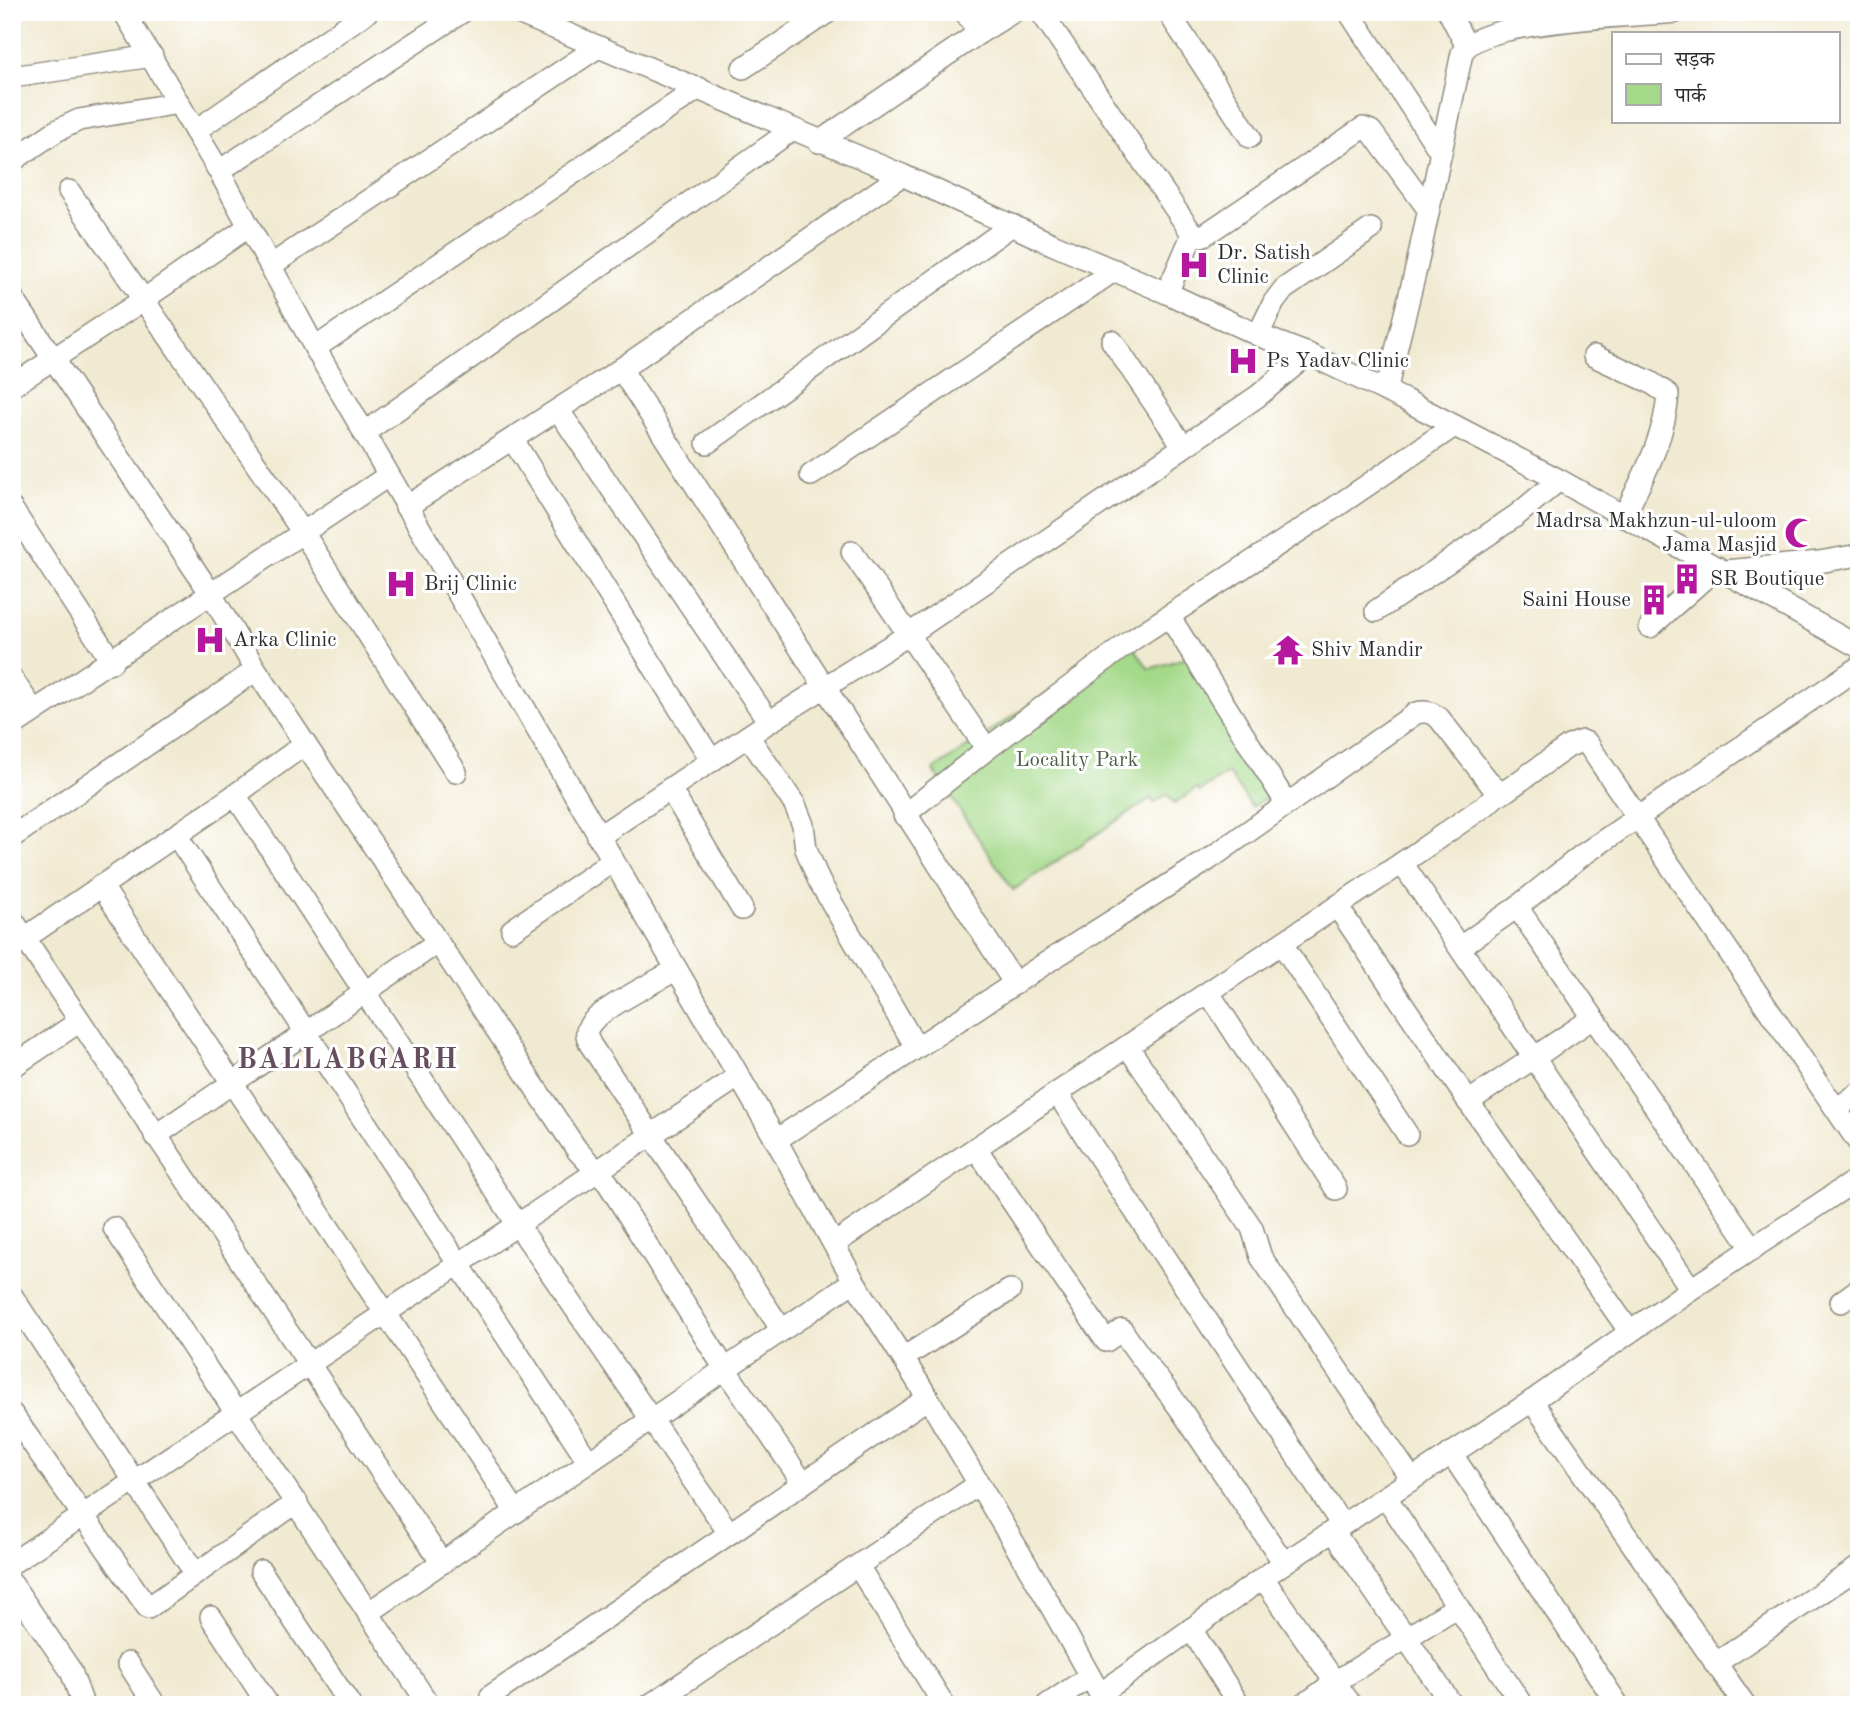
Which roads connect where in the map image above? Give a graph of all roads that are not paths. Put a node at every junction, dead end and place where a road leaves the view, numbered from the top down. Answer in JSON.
{"nodes":[{"id":1,"x":124,"y":12,"type":"edge"},
{"id":2,"x":367,"y":12,"type":"edge"},
{"id":3,"x":462,"y":12,"type":"edge"},
{"id":4,"x":516,"y":12,"type":"edge"},
{"id":5,"x":828,"y":12,"type":"edge"},
{"id":6,"x":965,"y":12,"type":"edge"},
{"id":7,"x":1013,"y":12,"type":"edge"},
{"id":8,"x":1041,"y":12,"type":"edge"},
{"id":9,"x":1168,"y":12,"type":"edge"},
{"id":10,"x":1349,"y":12,"type":"edge"},
{"id":11,"x":1449,"y":12,"type":"edge"},
{"id":12,"x":1676,"y":12,"type":"edge"},
{"id":13,"x":1606,"y":14,"type":"edge"},
{"id":14,"x":1543,"y":17,"type":"edge"},
{"id":15,"x":979,"y":33,"type":"junction"},
{"id":16,"x":1466,"y":45,"type":"junction"},
{"id":17,"x":597,"y":47,"type":"junction"},
{"id":18,"x":152,"y":56,"type":"junction"},
{"id":19,"x":743,"y":68,"type":"dead end"},
{"id":20,"x":12,"y":77,"type":"edge"},
{"id":21,"x":699,"y":88,"type":"junction"},
{"id":22,"x":179,"y":103,"type":"junction"},
{"id":23,"x":792,"y":130,"type":"junction"},
{"id":24,"x":195,"y":131,"type":"junction"},
{"id":25,"x":1250,"y":137,"type":"dead end"},
{"id":26,"x":818,"y":142,"type":"junction"},
{"id":27,"x":1441,"y":153,"type":"junction"},
{"id":28,"x":12,"y":161,"type":"edge"},
{"id":29,"x":219,"y":171,"type":"junction"},
{"id":30,"x":902,"y":176,"type":"junction"},
{"id":31,"x":69,"y":191,"type":"dead end"},
{"id":32,"x":1428,"y":209,"type":"junction"},
{"id":33,"x":1012,"y":225,"type":"junction"},
{"id":34,"x":248,"y":227,"type":"junction"},
{"id":35,"x":1371,"y":229,"type":"dead end"},
{"id":36,"x":1193,"y":233,"type":"junction"},
{"id":37,"x":270,"y":266,"type":"junction"},
{"id":38,"x":1115,"y":270,"type":"junction"},
{"id":39,"x":1167,"y":293,"type":"junction"},
{"id":40,"x":12,"y":297,"type":"edge"},
{"id":41,"x":143,"y":300,"type":"junction"},
{"id":42,"x":1258,"y":335,"type":"junction"},
{"id":43,"x":1112,"y":341,"type":"dead end"},
{"id":44,"x":315,"y":348,"type":"junction"},
{"id":45,"x":1308,"y":355,"type":"junction"},
{"id":46,"x":1594,"y":356,"type":"dead end"},
{"id":47,"x":53,"y":359,"type":"junction"},
{"id":48,"x":621,"y":369,"type":"junction"},
{"id":49,"x":12,"y":387,"type":"edge"},
{"id":50,"x":1386,"y":391,"type":"junction"},
{"id":51,"x":559,"y":411,"type":"junction"},
{"id":52,"x":1454,"y":426,"type":"junction"},
{"id":53,"x":364,"y":433,"type":"junction"},
{"id":54,"x":513,"y":440,"type":"junction"},
{"id":55,"x":707,"y":443,"type":"dead end"},
{"id":56,"x":1182,"y":446,"type":"junction"},
{"id":57,"x":811,"y":475,"type":"dead end"},
{"id":58,"x":388,"y":476,"type":"junction"},
{"id":59,"x":1559,"y":480,"type":"junction"},
{"id":60,"x":406,"y":507,"type":"junction"},
{"id":61,"x":12,"y":509,"type":"edge"},
{"id":62,"x":1624,"y":516,"type":"junction"},
{"id":63,"x":304,"y":534,"type":"junction"},
{"id":64,"x":852,"y":552,"type":"dead end"},
{"id":65,"x":1859,"y":555,"type":"edge"},
{"id":66,"x":1722,"y":569,"type":"junction"},
{"id":67,"x":211,"y":594,"type":"junction"},
{"id":68,"x":1376,"y":611,"type":"dead end"},
{"id":69,"x":1169,"y":616,"type":"junction"},
{"id":70,"x":1650,"y":627,"type":"dead end"},
{"id":71,"x":908,"y":635,"type":"junction"},
{"id":72,"x":1859,"y":647,"type":"edge"},
{"id":73,"x":111,"y":662,"type":"junction"},
{"id":74,"x":1859,"y":667,"type":"edge"},
{"id":75,"x":256,"y":670,"type":"junction"},
{"id":76,"x":12,"y":678,"type":"edge"},
{"id":77,"x":825,"y":687,"type":"junction"},
{"id":78,"x":34,"y":711,"type":"junction"},
{"id":79,"x":769,"y":722,"type":"junction"},
{"id":80,"x":12,"y":726,"type":"edge"},
{"id":81,"x":748,"y":736,"type":"junction"},
{"id":82,"x":305,"y":744,"type":"junction"},
{"id":83,"x":987,"y":749,"type":"junction"},
{"id":84,"x":712,"y":761,"type":"junction"},
{"id":85,"x":456,"y":772,"type":"dead end"},
{"id":86,"x":670,"y":789,"type":"junction"},
{"id":87,"x":1500,"y":792,"type":"junction"},
{"id":88,"x":235,"y":795,"type":"junction"},
{"id":89,"x":1287,"y":804,"type":"junction"},
{"id":90,"x":904,"y":815,"type":"junction"},
{"id":91,"x":1638,"y":819,"type":"junction"},
{"id":92,"x":176,"y":835,"type":"junction"},
{"id":93,"x":12,"y":837,"type":"edge"},
{"id":94,"x":598,"y":837,"type":"junction"},
{"id":95,"x":613,"y":861,"type":"junction"},
{"id":96,"x":1402,"y":863,"type":"junction"},
{"id":97,"x":101,"y":885,"type":"junction"},
{"id":98,"x":1337,"y":906,"type":"junction"},
{"id":99,"x":1517,"y":907,"type":"junction"},
{"id":100,"x":742,"y":909,"type":"dead end"},
{"id":101,"x":12,"y":919,"type":"edge"},
{"id":102,"x":512,"y":930,"type":"dead end"},
{"id":103,"x":25,"y":938,"type":"junction"},
{"id":104,"x":438,"y":942,"type":"junction"},
{"id":105,"x":1282,"y":944,"type":"junction"},
{"id":106,"x":1460,"y":947,"type":"junction"},
{"id":107,"x":676,"y":970,"type":"junction"},
{"id":108,"x":1015,"y":984,"type":"junction"},
{"id":109,"x":364,"y":993,"type":"junction"},
{"id":110,"x":1209,"y":993,"type":"junction"},
{"id":111,"x":1593,"y":1018,"type":"junction"},
{"id":112,"x":80,"y":1021,"type":"junction"},
{"id":113,"x":307,"y":1032,"type":"junction"},
{"id":114,"x":916,"y":1047,"type":"junction"},
{"id":115,"x":1128,"y":1047,"type":"junction"},
{"id":116,"x":1534,"y":1057,"type":"junction"},
{"id":117,"x":12,"y":1067,"type":"edge"},
{"id":118,"x":738,"y":1077,"type":"junction"},
{"id":119,"x":231,"y":1083,"type":"junction"},
{"id":120,"x":1057,"y":1093,"type":"junction"},
{"id":121,"x":1859,"y":1093,"type":"edge"},
{"id":122,"x":1468,"y":1101,"type":"junction"},
{"id":123,"x":1836,"y":1109,"type":"junction"},
{"id":124,"x":1407,"y":1134,"type":"dead end"},
{"id":125,"x":155,"y":1136,"type":"junction"},
{"id":126,"x":651,"y":1136,"type":"junction"},
{"id":127,"x":776,"y":1140,"type":"junction"},
{"id":128,"x":1859,"y":1143,"type":"edge"},
{"id":129,"x":976,"y":1148,"type":"junction"},
{"id":130,"x":597,"y":1171,"type":"junction"},
{"id":131,"x":1859,"y":1178,"type":"edge"},
{"id":132,"x":1336,"y":1189,"type":"dead end"},
{"id":133,"x":518,"y":1224,"type":"junction"},
{"id":134,"x":114,"y":1228,"type":"dead end"},
{"id":135,"x":834,"y":1244,"type":"junction"},
{"id":136,"x":1753,"y":1249,"type":"junction"},
{"id":137,"x":459,"y":1264,"type":"junction"},
{"id":138,"x":853,"y":1281,"type":"junction"},
{"id":139,"x":1691,"y":1289,"type":"junction"},
{"id":140,"x":1859,"y":1289,"type":"edge"},
{"id":141,"x":1010,"y":1290,"type":"dead end"},
{"id":142,"x":12,"y":1296,"type":"edge"},
{"id":143,"x":1841,"y":1302,"type":"dead end"},
{"id":144,"x":387,"y":1312,"type":"junction"},
{"id":145,"x":782,"y":1330,"type":"junction"},
{"id":146,"x":1630,"y":1332,"type":"junction"},
{"id":147,"x":903,"y":1358,"type":"junction"},
{"id":148,"x":310,"y":1364,"type":"junction"},
{"id":149,"x":725,"y":1369,"type":"junction"},
{"id":150,"x":928,"y":1398,"type":"junction"},
{"id":151,"x":1532,"y":1401,"type":"junction"},
{"id":152,"x":237,"y":1413,"type":"junction"},
{"id":153,"x":12,"y":1414,"type":"edge"},
{"id":154,"x":652,"y":1419,"type":"junction"},
{"id":155,"x":1451,"y":1452,"type":"junction"},
{"id":156,"x":589,"y":1462,"type":"junction"},
{"id":157,"x":136,"y":1480,"type":"junction"},
{"id":158,"x":1412,"y":1480,"type":"junction"},
{"id":159,"x":803,"y":1483,"type":"junction"},
{"id":160,"x":979,"y":1484,"type":"junction"},
{"id":161,"x":1385,"y":1497,"type":"junction"},
{"id":162,"x":296,"y":1502,"type":"junction"},
{"id":163,"x":516,"y":1512,"type":"junction"},
{"id":164,"x":82,"y":1516,"type":"junction"},
{"id":165,"x":1338,"y":1528,"type":"junction"},
{"id":166,"x":730,"y":1533,"type":"junction"},
{"id":167,"x":12,"y":1563,"type":"edge"},
{"id":168,"x":442,"y":1563,"type":"junction"},
{"id":169,"x":1284,"y":1563,"type":"junction"},
{"id":170,"x":858,"y":1566,"type":"junction"},
{"id":171,"x":1859,"y":1567,"type":"edge"},
{"id":172,"x":261,"y":1571,"type":"dead end"},
{"id":173,"x":195,"y":1573,"type":"junction"},
{"id":174,"x":1263,"y":1578,"type":"junction"},
{"id":175,"x":12,"y":1584,"type":"edge"},
{"id":176,"x":1458,"y":1606,"type":"junction"},
{"id":177,"x":368,"y":1613,"type":"junction"},
{"id":178,"x":211,"y":1617,"type":"dead end"},
{"id":179,"x":1191,"y":1629,"type":"junction"},
{"id":180,"x":1406,"y":1639,"type":"junction"},
{"id":181,"x":128,"y":1663,"type":"dead end"},
{"id":182,"x":1715,"y":1664,"type":"junction"},
{"id":183,"x":1335,"y":1682,"type":"junction"},
{"id":184,"x":1098,"y":1692,"type":"edge"},
{"id":185,"x":491,"y":1696,"type":"dead end"},
{"id":186,"x":654,"y":1704,"type":"edge"},
{"id":187,"x":83,"y":1705,"type":"edge"},
{"id":188,"x":155,"y":1705,"type":"edge"},
{"id":189,"x":268,"y":1705,"type":"edge"},
{"id":190,"x":350,"y":1705,"type":"edge"},
{"id":191,"x":429,"y":1705,"type":"edge"},
{"id":192,"x":944,"y":1705,"type":"edge"},
{"id":193,"x":1047,"y":1705,"type":"edge"},
{"id":194,"x":1238,"y":1705,"type":"edge"},
{"id":195,"x":1304,"y":1705,"type":"edge"},
{"id":196,"x":1351,"y":1705,"type":"edge"},
{"id":197,"x":1452,"y":1705,"type":"edge"},
{"id":198,"x":1522,"y":1705,"type":"edge"},
{"id":199,"x":1618,"y":1705,"type":"edge"},
{"id":200,"x":1745,"y":1705,"type":"edge"}],
"edges":[{"from":1,"to":18,"type":"street"},
{"from":2,"to":24,"type":"street"},
{"from":3,"to":29,"type":"street"},
{"from":4,"to":17,"type":"street"},
{"from":5,"to":19,"type":"street"},
{"from":6,"to":15,"type":"street"},
{"from":7,"to":15,"type":"street"},
{"from":8,"to":36,"type":"street"},
{"from":9,"to":25,"type":"street"},
{"from":10,"to":27,"type":"street"},
{"from":11,"to":16,"type":"street"},
{"from":12,"to":13,"type":"street"},
{"from":13,"to":14,"type":"street"},
{"from":14,"to":16,"type":"street"},
{"from":15,"to":26,"type":"street"},
{"from":16,"to":27,"type":"street"},
{"from":17,"to":21,"type":"street"},
{"from":17,"to":37,"type":"street"},
{"from":18,"to":20,"type":"street"},
{"from":18,"to":22,"type":"street"},
{"from":21,"to":23,"type":"street"},
{"from":21,"to":44,"type":"street"},
{"from":22,"to":24,"type":"street"},
{"from":22,"to":28,"type":"street"},
{"from":23,"to":26,"type":"street"},
{"from":23,"to":53,"type":"street"},
{"from":24,"to":29,"type":"street"},
{"from":26,"to":30,"type":"street"},
{"from":27,"to":32,"type":"street"},
{"from":29,"to":34,"type":"street"},
{"from":30,"to":33,"type":"street"},
{"from":30,"to":48,"type":"street"},
{"from":31,"to":41,"type":"street"},
{"from":32,"to":36,"type":"street"},
{"from":32,"to":50,"type":"street"},
{"from":33,"to":38,"type":"street"},
{"from":33,"to":55,"type":"street"},
{"from":34,"to":37,"type":"street"},
{"from":34,"to":41,"type":"street"},
{"from":35,"to":42,"type":"street"},
{"from":36,"to":39,"type":"street"},
{"from":37,"to":44,"type":"street"},
{"from":38,"to":39,"type":"street"},
{"from":38,"to":57,"type":"street"},
{"from":39,"to":42,"type":"street"},
{"from":40,"to":47,"type":"street"},
{"from":41,"to":47,"type":"street"},
{"from":41,"to":63,"type":"street"},
{"from":42,"to":45,"type":"street"},
{"from":43,"to":56,"type":"street"},
{"from":44,"to":53,"type":"street"},
{"from":45,"to":50,"type":"street"},
{"from":45,"to":56,"type":"street"},
{"from":46,"to":62,"type":"street"},
{"from":47,"to":49,"type":"street"},
{"from":47,"to":67,"type":"street"},
{"from":48,"to":51,"type":"street"},
{"from":48,"to":77,"type":"street"},
{"from":50,"to":52,"type":"street"},
{"from":51,"to":54,"type":"street"},
{"from":51,"to":79,"type":"street"},
{"from":52,"to":59,"type":"street"},
{"from":52,"to":69,"type":"street"},
{"from":53,"to":58,"type":"street"},
{"from":54,"to":60,"type":"street"},
{"from":54,"to":84,"type":"street"},
{"from":56,"to":71,"type":"street"},
{"from":58,"to":60,"type":"street"},
{"from":58,"to":63,"type":"street"},
{"from":59,"to":62,"type":"street"},
{"from":59,"to":68,"type":"street"},
{"from":60,"to":94,"type":"street"},
{"from":61,"to":73,"type":"street"},
{"from":62,"to":66,"type":"street"},
{"from":63,"to":67,"type":"street"},
{"from":63,"to":85,"type":"street"},
{"from":64,"to":71,"type":"street"},
{"from":65,"to":66,"type":"street"},
{"from":66,"to":70,"type":"street"},
{"from":66,"to":72,"type":"street"},
{"from":67,"to":73,"type":"street"},
{"from":67,"to":75,"type":"street"},
{"from":69,"to":83,"type":"street"},
{"from":69,"to":89,"type":"street"},
{"from":71,"to":77,"type":"street"},
{"from":71,"to":83,"type":"street"},
{"from":73,"to":78,"type":"street"},
{"from":74,"to":91,"type":"street"},
{"from":75,"to":82,"type":"street"},
{"from":75,"to":93,"type":"street"},
{"from":76,"to":78,"type":"street"},
{"from":77,"to":79,"type":"street"},
{"from":77,"to":90,"type":"street"},
{"from":78,"to":80,"type":"street"},
{"from":79,"to":81,"type":"street"},
{"from":81,"to":84,"type":"street"},
{"from":81,"to":114,"type":"street"},
{"from":82,"to":88,"type":"street"},
{"from":82,"to":104,"type":"street"},
{"from":83,"to":90,"type":"street"},
{"from":84,"to":86,"type":"street"},
{"from":86,"to":94,"type":"street"},
{"from":86,"to":100,"type":"street"},
{"from":87,"to":89,"type":"street"},
{"from":87,"to":91,"type":"street"},
{"from":87,"to":96,"type":"street"},
{"from":88,"to":92,"type":"street"},
{"from":88,"to":109,"type":"street"},
{"from":89,"to":108,"type":"street"},
{"from":90,"to":108,"type":"street"},
{"from":91,"to":99,"type":"street"},
{"from":91,"to":123,"type":"street"},
{"from":92,"to":97,"type":"street"},
{"from":92,"to":113,"type":"street"},
{"from":94,"to":95,"type":"street"},
{"from":95,"to":102,"type":"street"},
{"from":95,"to":107,"type":"street"},
{"from":96,"to":98,"type":"street"},
{"from":96,"to":106,"type":"street"},
{"from":97,"to":103,"type":"street"},
{"from":97,"to":119,"type":"street"},
{"from":98,"to":105,"type":"street"},
{"from":98,"to":122,"type":"street"},
{"from":99,"to":106,"type":"street"},
{"from":99,"to":111,"type":"street"},
{"from":101,"to":103,"type":"street"},
{"from":103,"to":112,"type":"street"},
{"from":104,"to":109,"type":"street"},
{"from":104,"to":130,"type":"street"},
{"from":105,"to":110,"type":"street"},
{"from":105,"to":124,"type":"street"},
{"from":106,"to":116,"type":"street"},
{"from":107,"to":118,"type":"street"},
{"from":107,"to":126,"type":"street"},
{"from":108,"to":114,"type":"street"},
{"from":109,"to":113,"type":"street"},
{"from":109,"to":133,"type":"street"},
{"from":110,"to":115,"type":"street"},
{"from":110,"to":132,"type":"street"},
{"from":111,"to":116,"type":"street"},
{"from":111,"to":136,"type":"street"},
{"from":112,"to":117,"type":"street"},
{"from":112,"to":125,"type":"street"},
{"from":113,"to":119,"type":"street"},
{"from":113,"to":137,"type":"street"},
{"from":114,"to":127,"type":"street"},
{"from":115,"to":120,"type":"street"},
{"from":115,"to":158,"type":"street"},
{"from":116,"to":122,"type":"street"},
{"from":116,"to":139,"type":"street"},
{"from":118,"to":126,"type":"street"},
{"from":118,"to":127,"type":"street"},
{"from":119,"to":125,"type":"street"},
{"from":119,"to":144,"type":"street"},
{"from":120,"to":129,"type":"street"},
{"from":120,"to":165,"type":"street"},
{"from":121,"to":123,"type":"street"},
{"from":122,"to":146,"type":"street"},
{"from":123,"to":128,"type":"street"},
{"from":125,"to":148,"type":"street"},
{"from":126,"to":130,"type":"street"},
{"from":126,"to":145,"type":"street"},
{"from":127,"to":135,"type":"street"},
{"from":129,"to":135,"type":"street"},
{"from":129,"to":169,"type":"street"},
{"from":130,"to":133,"type":"street"},
{"from":130,"to":149,"type":"street"},
{"from":131,"to":136,"type":"street"},
{"from":133,"to":137,"type":"street"},
{"from":133,"to":154,"type":"street"},
{"from":134,"to":152,"type":"street"},
{"from":135,"to":138,"type":"street"},
{"from":136,"to":139,"type":"street"},
{"from":137,"to":144,"type":"street"},
{"from":137,"to":156,"type":"street"},
{"from":138,"to":145,"type":"street"},
{"from":138,"to":147,"type":"street"},
{"from":139,"to":146,"type":"street"},
{"from":140,"to":143,"type":"street"},
{"from":141,"to":147,"type":"street"},
{"from":142,"to":157,"type":"street"},
{"from":144,"to":148,"type":"street"},
{"from":144,"to":163,"type":"street"},
{"from":145,"to":149,"type":"street"},
{"from":146,"to":151,"type":"street"},
{"from":147,"to":150,"type":"street"},
{"from":148,"to":152,"type":"street"},
{"from":148,"to":168,"type":"street"},
{"from":149,"to":154,"type":"street"},
{"from":149,"to":159,"type":"street"},
{"from":150,"to":159,"type":"street"},
{"from":150,"to":160,"type":"street"},
{"from":151,"to":155,"type":"street"},
{"from":151,"to":182,"type":"street"},
{"from":152,"to":157,"type":"street"},
{"from":152,"to":162,"type":"street"},
{"from":153,"to":164,"type":"street"},
{"from":154,"to":156,"type":"street"},
{"from":154,"to":166,"type":"street"},
{"from":155,"to":158,"type":"street"},
{"from":155,"to":199,"type":"street"},
{"from":156,"to":163,"type":"street"},
{"from":157,"to":164,"type":"street"},
{"from":157,"to":173,"type":"street"},
{"from":158,"to":161,"type":"street"},
{"from":159,"to":166,"type":"street"},
{"from":160,"to":170,"type":"street"},
{"from":160,"to":184,"type":"street"},
{"from":161,"to":165,"type":"street"},
{"from":161,"to":176,"type":"street"},
{"from":162,"to":173,"type":"street"},
{"from":162,"to":177,"type":"street"},
{"from":163,"to":168,"type":"street"},
{"from":164,"to":167,"type":"street"},
{"from":164,"to":173,"type":"street"},
{"from":165,"to":169,"type":"street"},
{"from":165,"to":180,"type":"street"},
{"from":166,"to":185,"type":"street"},
{"from":168,"to":177,"type":"street"},
{"from":169,"to":174,"type":"street"},
{"from":170,"to":186,"type":"street"},
{"from":170,"to":192,"type":"street"},
{"from":171,"to":182,"type":"street"},
{"from":172,"to":190,"type":"street"},
{"from":174,"to":179,"type":"street"},
{"from":174,"to":183,"type":"street"},
{"from":175,"to":187,"type":"street"},
{"from":176,"to":180,"type":"street"},
{"from":176,"to":198,"type":"street"},
{"from":177,"to":191,"type":"street"},
{"from":178,"to":189,"type":"street"},
{"from":179,"to":184,"type":"street"},
{"from":179,"to":194,"type":"street"},
{"from":180,"to":183,"type":"street"},
{"from":180,"to":197,"type":"street"},
{"from":181,"to":188,"type":"street"},
{"from":182,"to":200,"type":"street"},
{"from":183,"to":195,"type":"street"},
{"from":183,"to":196,"type":"street"},
{"from":184,"to":193,"type":"street"}]}
